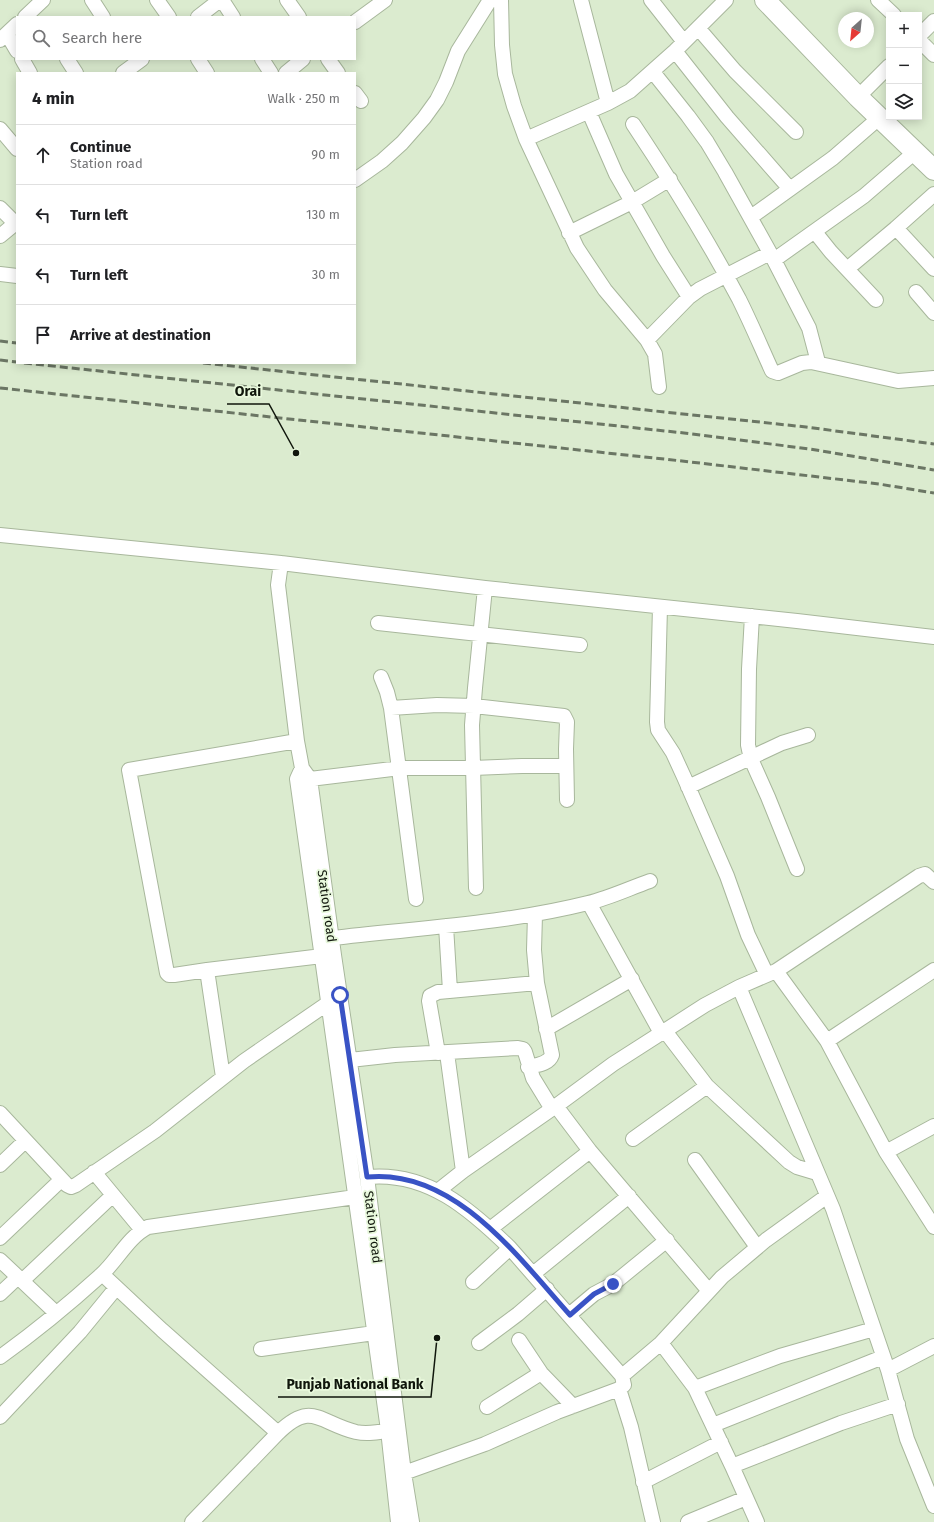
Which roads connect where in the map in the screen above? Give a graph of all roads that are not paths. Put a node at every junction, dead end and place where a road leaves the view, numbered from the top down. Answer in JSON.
{"nodes":[{"id":1,"x":92,"y":0,"type":"edge"},
{"id":2,"x":157,"y":0,"type":"edge"},
{"id":3,"x":221,"y":0,"type":"edge"},
{"id":4,"x":288,"y":0,"type":"edge"},
{"id":5,"x":385,"y":0,"type":"edge"},
{"id":6,"x":490,"y":0,"type":"edge"},
{"id":7,"x":502,"y":0,"type":"edge"},
{"id":8,"x":582,"y":0,"type":"edge"},
{"id":9,"x":651,"y":0,"type":"edge"},
{"id":10,"x":726,"y":0,"type":"edge"},
{"id":11,"x":765,"y":0,"type":"edge"},
{"id":12,"x":878,"y":0,"type":"edge"},
{"id":13,"x":891,"y":12,"type":"edge"},
{"id":14,"x":102,"y":16,"type":"edge"},
{"id":15,"x":168,"y":16,"type":"edge"},
{"id":16,"x":199,"y":16,"type":"edge"},
{"id":17,"x":232,"y":16,"type":"edge"},
{"id":18,"x":298,"y":16,"type":"edge"},
{"id":19,"x":356,"y":21,"type":"edge"},
{"id":20,"x":934,"y":21,"type":"edge"},
{"id":21,"x":698,"y":28,"type":"junction"},
{"id":22,"x":8,"y":33,"type":"edge"},
{"id":23,"x":922,"y":33,"type":"edge"},
{"id":24,"x":922,"y":43,"type":"edge"},
{"id":25,"x":680,"y":47,"type":"junction"},
{"id":26,"x":16,"y":49,"type":"edge"},
{"id":27,"x":934,"y":55,"type":"edge"},
{"id":28,"x":23,"y":60,"type":"edge"},
{"id":29,"x":68,"y":60,"type":"edge"},
{"id":30,"x":199,"y":60,"type":"edge"},
{"id":31,"x":263,"y":60,"type":"edge"},
{"id":32,"x":302,"y":60,"type":"edge"},
{"id":33,"x":329,"y":60,"type":"edge"},
{"id":34,"x":138,"y":64,"type":"edge"},
{"id":35,"x":886,"y":69,"type":"edge"},
{"id":36,"x":29,"y":72,"type":"edge"},
{"id":37,"x":75,"y":72,"type":"edge"},
{"id":38,"x":125,"y":72,"type":"edge"},
{"id":39,"x":206,"y":72,"type":"edge"},
{"id":40,"x":270,"y":72,"type":"edge"},
{"id":41,"x":287,"y":72,"type":"edge"},
{"id":42,"x":337,"y":72,"type":"edge"},
{"id":43,"x":653,"y":72,"type":"junction"},
{"id":44,"x":858,"y":98,"type":"junction"},
{"id":45,"x":608,"y":103,"type":"junction"},
{"id":46,"x":589,"y":112,"type":"junction"},
{"id":47,"x":879,"y":118,"type":"junction"},
{"id":48,"x":633,"y":124,"type":"dead end"},
{"id":49,"x":0,"y":129,"type":"edge"},
{"id":50,"x":796,"y":132,"type":"dead end"},
{"id":51,"x":526,"y":139,"type":"junction"},
{"id":52,"x":16,"y":148,"type":"edge"},
{"id":53,"x":914,"y":152,"type":"junction"},
{"id":54,"x":934,"y":170,"type":"edge"},
{"id":55,"x":356,"y":178,"type":"edge"},
{"id":56,"x":670,"y":179,"type":"junction"},
{"id":57,"x":790,"y":189,"type":"junction"},
{"id":58,"x":934,"y":194,"type":"edge"},
{"id":59,"x":632,"y":202,"type":"junction"},
{"id":60,"x":0,"y":208,"type":"edge"},
{"id":61,"x":751,"y":217,"type":"junction"},
{"id":62,"x":16,"y":222,"type":"edge"},
{"id":63,"x":896,"y":228,"type":"junction"},
{"id":64,"x":569,"y":232,"type":"junction"},
{"id":65,"x":815,"y":232,"type":"junction"},
{"id":66,"x":0,"y":236,"type":"edge"},
{"id":67,"x":772,"y":257,"type":"junction"},
{"id":68,"x":847,"y":268,"type":"junction"},
{"id":69,"x":934,"y":269,"type":"edge"},
{"id":70,"x":0,"y":274,"type":"edge"},
{"id":71,"x":16,"y":276,"type":"edge"},
{"id":72,"x":726,"y":276,"type":"junction"},
{"id":73,"x":916,"y":292,"type":"dead end"},
{"id":74,"x":689,"y":297,"type":"junction"},
{"id":75,"x":876,"y":300,"type":"dead end"},
{"id":76,"x":934,"y":313,"type":"edge"},
{"id":77,"x":647,"y":340,"type":"junction"},
{"id":78,"x":818,"y":362,"type":"junction"},
{"id":79,"x":934,"y":378,"type":"edge"},
{"id":80,"x":659,"y":387,"type":"dead end"},
{"id":81,"x":0,"y":535,"type":"edge"},
{"id":82,"x":281,"y":563,"type":"junction"},
{"id":83,"x":485,"y":588,"type":"junction"},
{"id":84,"x":660,"y":606,"type":"junction"},
{"id":85,"x":752,"y":616,"type":"junction"},
{"id":86,"x":378,"y":624,"type":"dead end"},
{"id":87,"x":481,"y":636,"type":"junction"},
{"id":88,"x":934,"y":637,"type":"edge"},
{"id":89,"x":580,"y":645,"type":"dead end"},
{"id":90,"x":381,"y":677,"type":"dead end"},
{"id":91,"x":474,"y":706,"type":"junction"},
{"id":92,"x":391,"y":708,"type":"junction"},
{"id":93,"x":808,"y":735,"type":"dead end"},
{"id":94,"x":297,"y":741,"type":"junction"},
{"id":95,"x":751,"y":759,"type":"junction"},
{"id":96,"x":566,"y":766,"type":"junction"},
{"id":97,"x":400,"y":768,"type":"junction"},
{"id":98,"x":473,"y":768,"type":"junction"},
{"id":99,"x":306,"y":774,"type":"junction"},
{"id":100,"x":688,"y":787,"type":"junction"},
{"id":101,"x":568,"y":800,"type":"dead end"},
{"id":102,"x":797,"y":869,"type":"dead end"},
{"id":103,"x":650,"y":881,"type":"dead end"},
{"id":104,"x":934,"y":882,"type":"edge"},
{"id":105,"x":476,"y":888,"type":"dead end"},
{"id":106,"x":416,"y":899,"type":"dead end"},
{"id":107,"x":590,"y":903,"type":"junction"},
{"id":108,"x":535,"y":915,"type":"junction"},
{"id":109,"x":446,"y":926,"type":"junction"},
{"id":110,"x":332,"y":938,"type":"junction"},
{"id":111,"x":322,"y":956,"type":"junction"},
{"id":112,"x":207,"y":970,"type":"junction"},
{"id":113,"x":934,"y":970,"type":"edge"},
{"id":114,"x":772,"y":973,"type":"junction"},
{"id":115,"x":632,"y":979,"type":"junction"},
{"id":116,"x":537,"y":983,"type":"junction"},
{"id":117,"x":738,"y":987,"type":"junction"},
{"id":118,"x":450,"y":991,"type":"junction"},
{"id":119,"x":340,"y":995,"type":"junction"},
{"id":120,"x":328,"y":1004,"type":"junction"},
{"id":121,"x":546,"y":1029,"type":"junction"},
{"id":122,"x":663,"y":1032,"type":"junction"},
{"id":123,"x":827,"y":1041,"type":"junction"},
{"id":124,"x":442,"y":1053,"type":"junction"},
{"id":125,"x":350,"y":1060,"type":"junction"},
{"id":126,"x":528,"y":1067,"type":"junction"},
{"id":127,"x":223,"y":1077,"type":"junction"},
{"id":128,"x":707,"y":1086,"type":"junction"},
{"id":129,"x":554,"y":1107,"type":"junction"},
{"id":130,"x":0,"y":1114,"type":"edge"},
{"id":131,"x":934,"y":1126,"type":"edge"},
{"id":132,"x":633,"y":1139,"type":"dead end"},
{"id":133,"x":25,"y":1141,"type":"junction"},
{"id":134,"x":590,"y":1150,"type":"junction"},
{"id":135,"x":886,"y":1152,"type":"junction"},
{"id":136,"x":695,"y":1160,"type":"dead end"},
{"id":137,"x":0,"y":1165,"type":"edge"},
{"id":138,"x":463,"y":1171,"type":"junction"},
{"id":139,"x":94,"y":1172,"type":"junction"},
{"id":140,"x":817,"y":1173,"type":"junction"},
{"id":141,"x":367,"y":1177,"type":"junction"},
{"id":142,"x":61,"y":1180,"type":"junction"},
{"id":143,"x":439,"y":1190,"type":"junction"},
{"id":144,"x":112,"y":1196,"type":"junction"},
{"id":145,"x":629,"y":1196,"type":"junction"},
{"id":146,"x":827,"y":1196,"type":"junction"},
{"id":147,"x":355,"y":1197,"type":"junction"},
{"id":148,"x":934,"y":1227,"type":"edge"},
{"id":149,"x":490,"y":1229,"type":"junction"},
{"id":150,"x":142,"y":1230,"type":"junction"},
{"id":151,"x":0,"y":1238,"type":"edge"},
{"id":152,"x":667,"y":1240,"type":"junction"},
{"id":153,"x":757,"y":1247,"type":"junction"},
{"id":154,"x":510,"y":1248,"type":"junction"},
{"id":155,"x":0,"y":1260,"type":"edge"},
{"id":156,"x":102,"y":1274,"type":"junction"},
{"id":157,"x":533,"y":1274,"type":"junction"},
{"id":158,"x":20,"y":1279,"type":"junction"},
{"id":159,"x":473,"y":1282,"type":"dead end"},
{"id":160,"x":116,"y":1288,"type":"junction"},
{"id":161,"x":547,"y":1289,"type":"junction"},
{"id":162,"x":709,"y":1291,"type":"junction"},
{"id":163,"x":0,"y":1294,"type":"edge"},
{"id":164,"x":56,"y":1313,"type":"junction"},
{"id":165,"x":570,"y":1315,"type":"junction"},
{"id":166,"x":874,"y":1329,"type":"junction"},
{"id":167,"x":374,"y":1333,"type":"junction"},
{"id":168,"x":519,"y":1340,"type":"dead end"},
{"id":169,"x":661,"y":1343,"type":"junction"},
{"id":170,"x":478,"y":1344,"type":"dead end"},
{"id":171,"x":934,"y":1346,"type":"edge"},
{"id":172,"x":261,"y":1349,"type":"dead end"},
{"id":173,"x":0,"y":1357,"type":"edge"},
{"id":174,"x":886,"y":1364,"type":"junction"},
{"id":175,"x":541,"y":1373,"type":"junction"},
{"id":176,"x":621,"y":1382,"type":"junction"},
{"id":177,"x":695,"y":1388,"type":"junction"},
{"id":178,"x":898,"y":1404,"type":"junction"},
{"id":179,"x":573,"y":1406,"type":"junction"},
{"id":180,"x":487,"y":1407,"type":"dead end"},
{"id":181,"x":0,"y":1417,"type":"edge"},
{"id":182,"x":713,"y":1425,"type":"junction"},
{"id":183,"x":393,"y":1430,"type":"junction"},
{"id":184,"x":278,"y":1433,"type":"junction"},
{"id":185,"x":721,"y":1442,"type":"junction"},
{"id":186,"x":732,"y":1466,"type":"junction"},
{"id":187,"x":404,"y":1473,"type":"junction"},
{"id":188,"x":643,"y":1482,"type":"junction"},
{"id":189,"x":746,"y":1498,"type":"junction"},
{"id":190,"x":934,"y":1506,"type":"edge"},
{"id":191,"x":192,"y":1522,"type":"edge"},
{"id":192,"x":398,"y":1522,"type":"edge"},
{"id":193,"x":412,"y":1522,"type":"edge"},
{"id":194,"x":653,"y":1522,"type":"edge"},
{"id":195,"x":688,"y":1522,"type":"edge"},
{"id":196,"x":757,"y":1522,"type":"edge"}],
"edges":[{"from":1,"to":14,"type":"street"},
{"from":2,"to":15,"type":"street"},
{"from":3,"to":16,"type":"street"},
{"from":3,"to":17,"type":"street"},
{"from":4,"to":18,"type":"street"},
{"from":5,"to":19,"type":"street"},
{"from":6,"to":55,"type":"street"},
{"from":7,"to":51,"type":"street"},
{"from":8,"to":45,"type":"street"},
{"from":9,"to":25,"type":"street"},
{"from":10,"to":21,"type":"street"},
{"from":11,"to":44,"type":"street"},
{"from":12,"to":13,"type":"street"},
{"from":20,"to":23,"type":"street"},
{"from":21,"to":25,"type":"street"},
{"from":21,"to":50,"type":"street"},
{"from":22,"to":26,"type":"street"},
{"from":24,"to":27,"type":"street"},
{"from":25,"to":43,"type":"street"},
{"from":25,"to":57,"type":"street"},
{"from":28,"to":36,"type":"street"},
{"from":29,"to":37,"type":"street"},
{"from":30,"to":39,"type":"street"},
{"from":31,"to":40,"type":"street"},
{"from":32,"to":41,"type":"street"},
{"from":33,"to":42,"type":"street"},
{"from":34,"to":38,"type":"street"},
{"from":35,"to":44,"type":"street"},
{"from":43,"to":45,"type":"street"},
{"from":43,"to":61,"type":"street"},
{"from":44,"to":47,"type":"street"},
{"from":45,"to":46,"type":"street"},
{"from":46,"to":51,"type":"street"},
{"from":46,"to":59,"type":"street"},
{"from":47,"to":53,"type":"street"},
{"from":47,"to":57,"type":"street"},
{"from":48,"to":56,"type":"street"},
{"from":49,"to":52,"type":"street"},
{"from":51,"to":64,"type":"street"},
{"from":53,"to":54,"type":"street"},
{"from":53,"to":65,"type":"street"},
{"from":56,"to":59,"type":"street"},
{"from":56,"to":72,"type":"street"},
{"from":57,"to":61,"type":"street"},
{"from":58,"to":63,"type":"street"},
{"from":59,"to":64,"type":"street"},
{"from":59,"to":74,"type":"street"},
{"from":60,"to":62,"type":"street"},
{"from":61,"to":67,"type":"street"},
{"from":62,"to":66,"type":"street"},
{"from":63,"to":68,"type":"street"},
{"from":63,"to":69,"type":"street"},
{"from":64,"to":77,"type":"street"},
{"from":65,"to":67,"type":"street"},
{"from":65,"to":68,"type":"street"},
{"from":67,"to":72,"type":"street"},
{"from":67,"to":78,"type":"street"},
{"from":68,"to":75,"type":"street"},
{"from":70,"to":71,"type":"street"},
{"from":72,"to":74,"type":"street"},
{"from":72,"to":78,"type":"street"},
{"from":73,"to":76,"type":"street"},
{"from":74,"to":77,"type":"street"},
{"from":77,"to":80,"type":"street"},
{"from":78,"to":79,"type":"street"},
{"from":81,"to":82,"type":"street"},
{"from":82,"to":83,"type":"street"},
{"from":82,"to":94,"type":"street","name":"Station road"},
{"from":83,"to":84,"type":"street"},
{"from":83,"to":87,"type":"street"},
{"from":84,"to":85,"type":"street"},
{"from":84,"to":100,"type":"street"},
{"from":85,"to":88,"type":"street"},
{"from":85,"to":95,"type":"street"},
{"from":86,"to":87,"type":"street"},
{"from":87,"to":89,"type":"street"},
{"from":87,"to":91,"type":"street"},
{"from":90,"to":92,"type":"street"},
{"from":91,"to":92,"type":"street"},
{"from":91,"to":96,"type":"street"},
{"from":91,"to":98,"type":"street"},
{"from":92,"to":97,"type":"street"},
{"from":93,"to":95,"type":"street"},
{"from":94,"to":99,"type":"street","name":"Station road"},
{"from":94,"to":112,"type":"street"},
{"from":95,"to":100,"type":"street"},
{"from":95,"to":102,"type":"street"},
{"from":96,"to":98,"type":"street"},
{"from":96,"to":101,"type":"street"},
{"from":97,"to":98,"type":"street"},
{"from":97,"to":99,"type":"street"},
{"from":97,"to":106,"type":"street"},
{"from":98,"to":105,"type":"street"},
{"from":99,"to":110,"type":"street","name":"Station road"},
{"from":99,"to":111,"type":"street","name":"Station road"},
{"from":100,"to":114,"type":"street"},
{"from":103,"to":107,"type":"street"},
{"from":104,"to":114,"type":"street"},
{"from":107,"to":108,"type":"street"},
{"from":107,"to":115,"type":"street"},
{"from":108,"to":109,"type":"street"},
{"from":108,"to":116,"type":"street"},
{"from":109,"to":110,"type":"street"},
{"from":109,"to":118,"type":"street"},
{"from":110,"to":119,"type":"street","name":"Station road"},
{"from":111,"to":112,"type":"street"},
{"from":111,"to":120,"type":"street","name":"Station road"},
{"from":112,"to":127,"type":"street"},
{"from":113,"to":123,"type":"street"},
{"from":114,"to":117,"type":"street"},
{"from":114,"to":123,"type":"street"},
{"from":115,"to":121,"type":"street"},
{"from":115,"to":122,"type":"street"},
{"from":116,"to":118,"type":"street"},
{"from":116,"to":121,"type":"street"},
{"from":117,"to":122,"type":"street"},
{"from":117,"to":140,"type":"street"},
{"from":118,"to":124,"type":"street"},
{"from":119,"to":120,"type":"street"},
{"from":119,"to":125,"type":"street","name":"Station road"},
{"from":120,"to":127,"type":"street"},
{"from":120,"to":147,"type":"street","name":"Station road"},
{"from":121,"to":126,"type":"street"},
{"from":122,"to":128,"type":"street"},
{"from":122,"to":129,"type":"street"},
{"from":123,"to":135,"type":"street"},
{"from":124,"to":125,"type":"street"},
{"from":124,"to":126,"type":"street"},
{"from":124,"to":138,"type":"street"},
{"from":125,"to":141,"type":"street","name":"Station road"},
{"from":126,"to":129,"type":"street"},
{"from":127,"to":139,"type":"street"},
{"from":128,"to":132,"type":"street"},
{"from":128,"to":140,"type":"street"},
{"from":129,"to":134,"type":"street"},
{"from":129,"to":138,"type":"street"},
{"from":130,"to":133,"type":"street"},
{"from":131,"to":135,"type":"street"},
{"from":133,"to":137,"type":"street"},
{"from":133,"to":142,"type":"street"},
{"from":134,"to":145,"type":"street"},
{"from":134,"to":149,"type":"street"},
{"from":135,"to":148,"type":"street"},
{"from":136,"to":153,"type":"street"},
{"from":138,"to":143,"type":"street"},
{"from":139,"to":142,"type":"street"},
{"from":139,"to":144,"type":"street"},
{"from":140,"to":146,"type":"street"},
{"from":141,"to":143,"type":"street"},
{"from":141,"to":183,"type":"street","name":"Station road"},
{"from":142,"to":151,"type":"street"},
{"from":143,"to":149,"type":"street"},
{"from":144,"to":150,"type":"street"},
{"from":144,"to":158,"type":"street"},
{"from":145,"to":152,"type":"street"},
{"from":145,"to":157,"type":"street"},
{"from":146,"to":153,"type":"street"},
{"from":146,"to":166,"type":"street"},
{"from":147,"to":150,"type":"street"},
{"from":147,"to":167,"type":"street","name":"Station road"},
{"from":149,"to":154,"type":"street"},
{"from":150,"to":156,"type":"street"},
{"from":152,"to":162,"type":"street"},
{"from":152,"to":165,"type":"street"},
{"from":153,"to":162,"type":"street"},
{"from":154,"to":157,"type":"street"},
{"from":154,"to":159,"type":"street"},
{"from":155,"to":158,"type":"street"},
{"from":156,"to":160,"type":"street"},
{"from":156,"to":164,"type":"street"},
{"from":157,"to":161,"type":"street"},
{"from":158,"to":163,"type":"street"},
{"from":158,"to":164,"type":"street"},
{"from":160,"to":181,"type":"street"},
{"from":160,"to":184,"type":"street"},
{"from":161,"to":165,"type":"street"},
{"from":161,"to":170,"type":"street"},
{"from":162,"to":169,"type":"street"},
{"from":164,"to":173,"type":"street"},
{"from":165,"to":176,"type":"street"},
{"from":166,"to":174,"type":"street"},
{"from":166,"to":177,"type":"street"},
{"from":167,"to":172,"type":"street"},
{"from":167,"to":183,"type":"street","name":"Station road"},
{"from":168,"to":175,"type":"street"},
{"from":169,"to":176,"type":"street"},
{"from":169,"to":177,"type":"street"},
{"from":171,"to":174,"type":"street"},
{"from":174,"to":178,"type":"street"},
{"from":174,"to":182,"type":"street"},
{"from":175,"to":179,"type":"street"},
{"from":175,"to":180,"type":"street"},
{"from":176,"to":179,"type":"street"},
{"from":176,"to":188,"type":"street"},
{"from":177,"to":182,"type":"street"},
{"from":178,"to":186,"type":"street"},
{"from":178,"to":190,"type":"street"},
{"from":179,"to":187,"type":"street"},
{"from":182,"to":185,"type":"street"},
{"from":183,"to":184,"type":"street"},
{"from":183,"to":187,"type":"street","name":"Station road"},
{"from":183,"to":192,"type":"street","name":"Station road"},
{"from":184,"to":191,"type":"street"},
{"from":185,"to":186,"type":"street"},
{"from":185,"to":188,"type":"street"},
{"from":186,"to":189,"type":"street"},
{"from":187,"to":193,"type":"street","name":"Station road"},
{"from":188,"to":194,"type":"street"},
{"from":189,"to":195,"type":"street"},
{"from":189,"to":196,"type":"street"}]}
